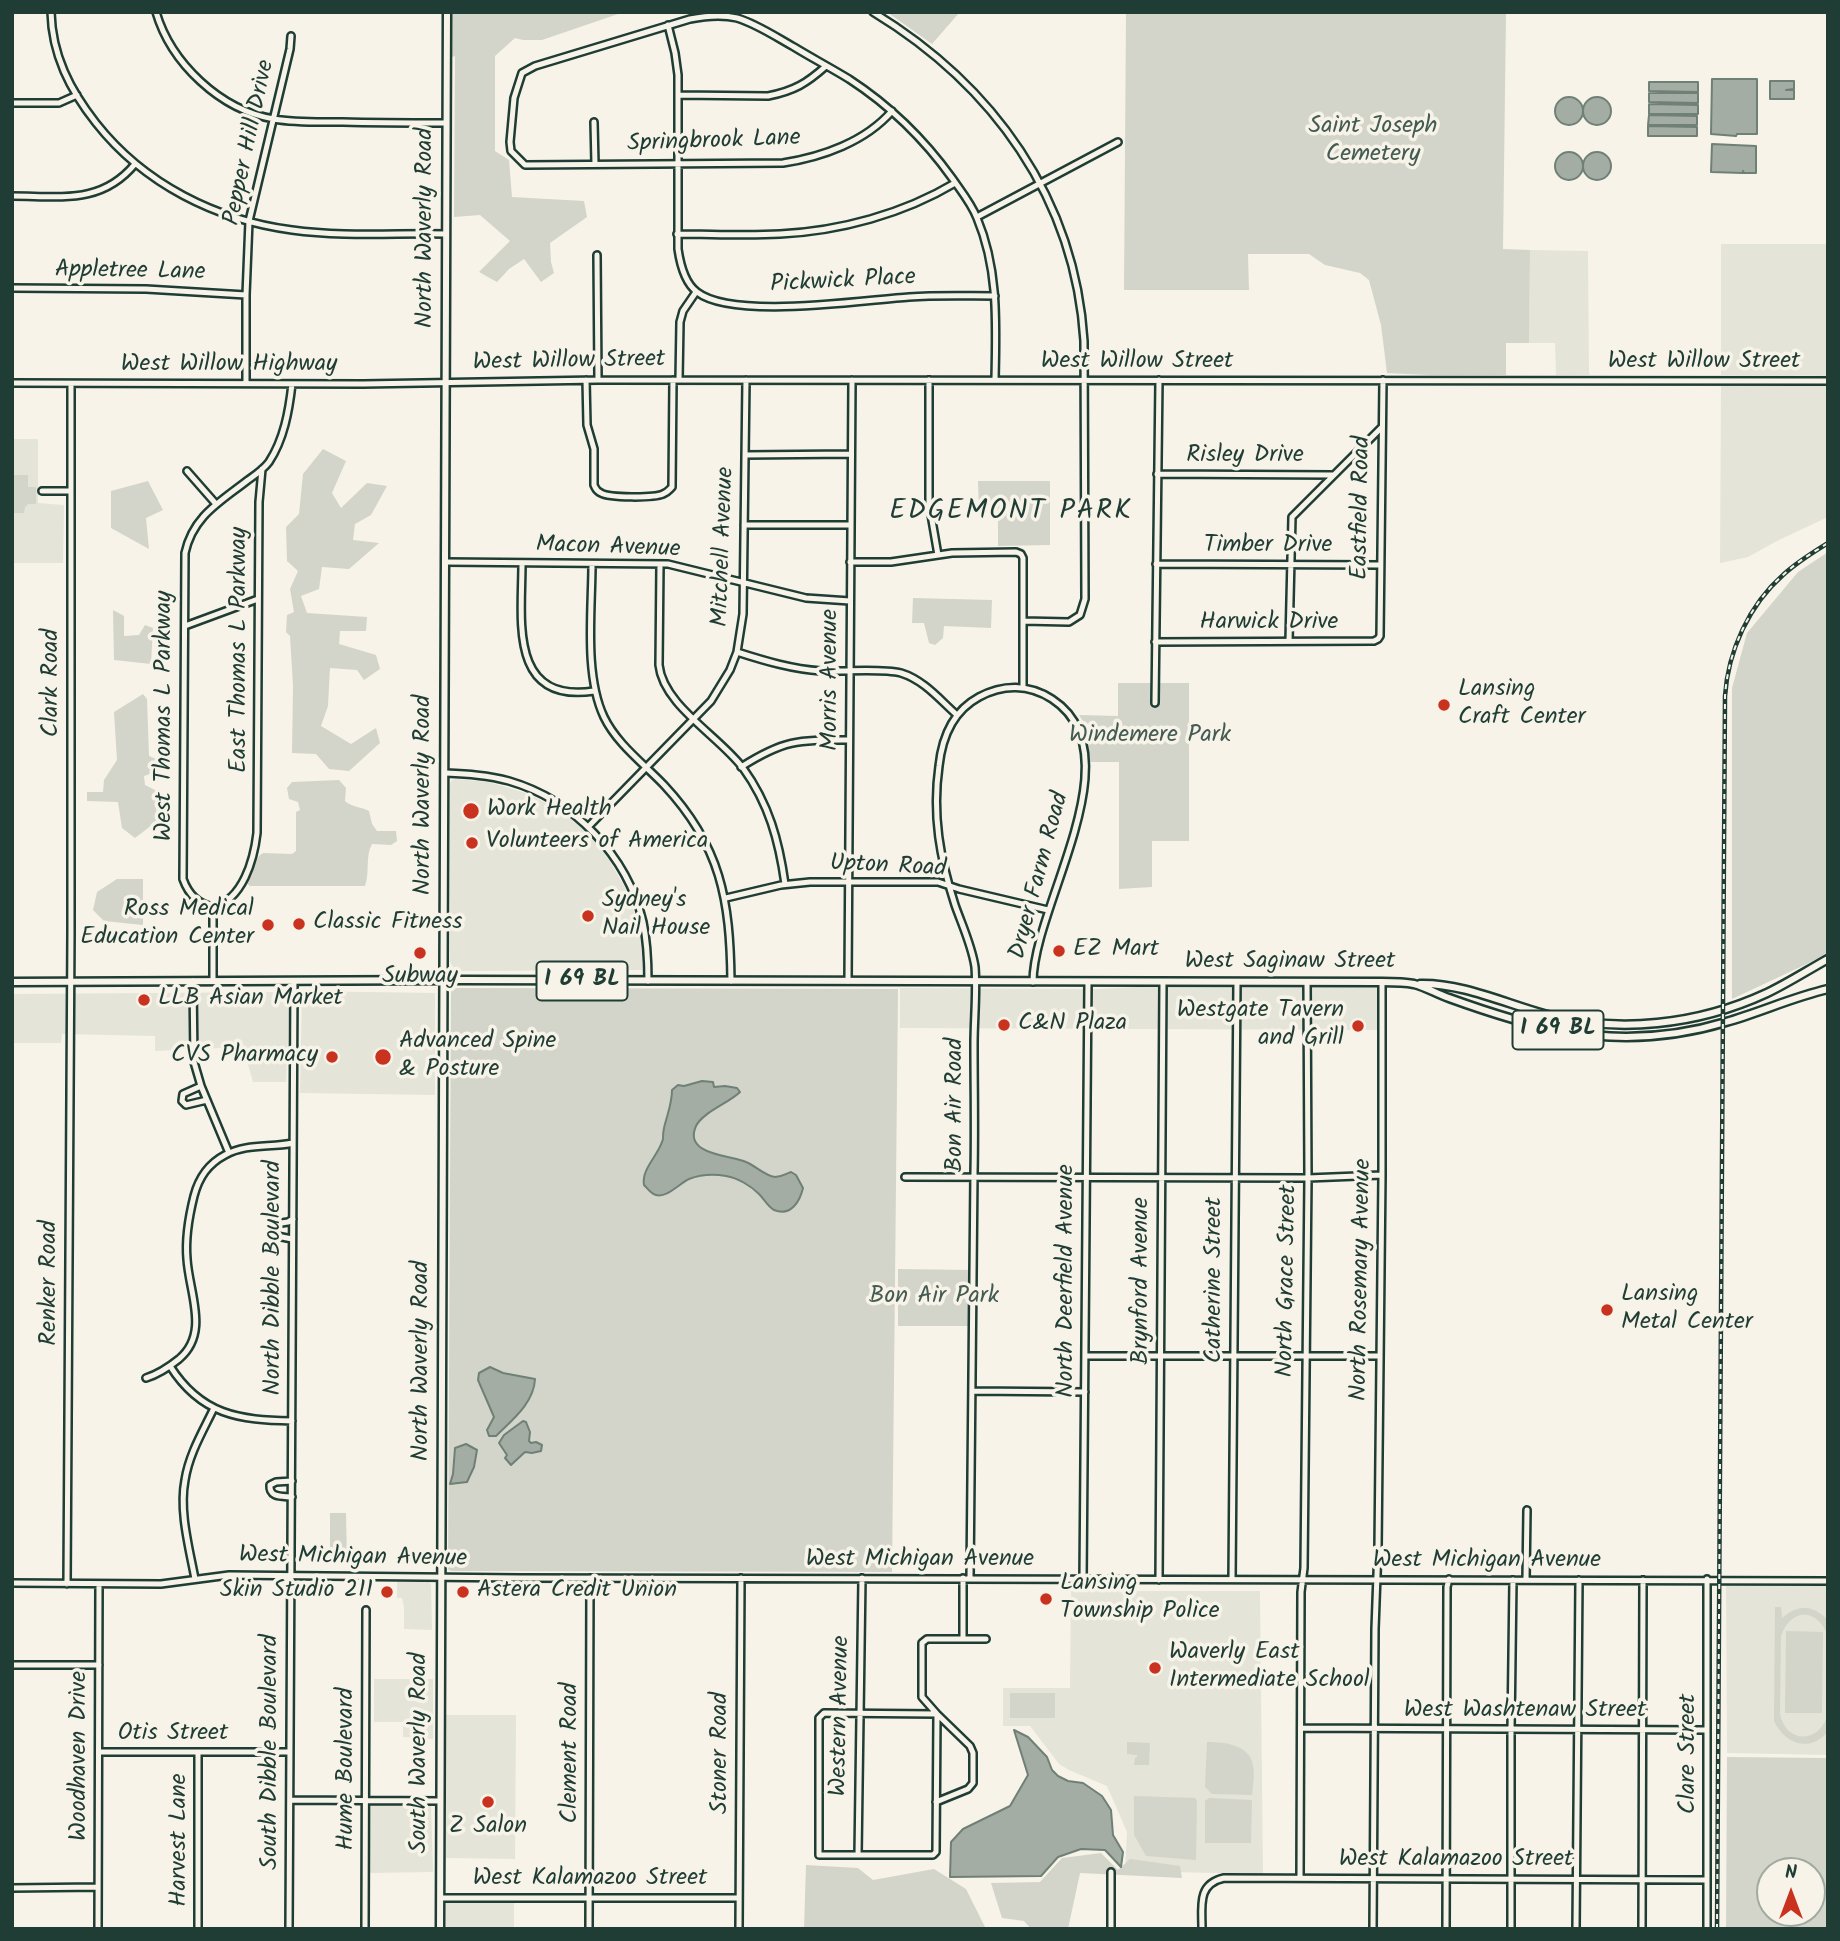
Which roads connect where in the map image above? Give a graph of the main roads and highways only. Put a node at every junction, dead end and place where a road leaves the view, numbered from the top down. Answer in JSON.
{"nodes":[{"id":1,"x":447,"y":12,"type":"edge"},
{"id":2,"x":1828,"y":959,"type":"edge"},
{"id":3,"x":443,"y":980,"type":"junction"},
{"id":4,"x":12,"y":982,"type":"edge"},
{"id":5,"x":1415,"y":984,"type":"junction"},
{"id":6,"x":1828,"y":989,"type":"edge"},
{"id":7,"x":440,"y":1577,"type":"joint"},
{"id":8,"x":440,"y":1929,"type":"edge"}],
"edges":[{"from":1,"to":3,"type":"main road","name":"North Waverly Road"},
{"from":2,"to":5,"type":"main road","number":"I 69 BL"},
{"from":3,"to":4,"type":"main road","number":"I 69 BL"},
{"from":3,"to":5,"type":"main road","name":"West Saginaw Street","number":"I 69 BL"},
{"from":3,"to":7,"type":"main road","name":"North Waverly Road"},
{"from":5,"to":6,"type":"main road","name":"West Saginaw Street","number":"I 69 BL"},
{"from":7,"to":8,"type":"main road","name":"South Waverly Road"}]}
